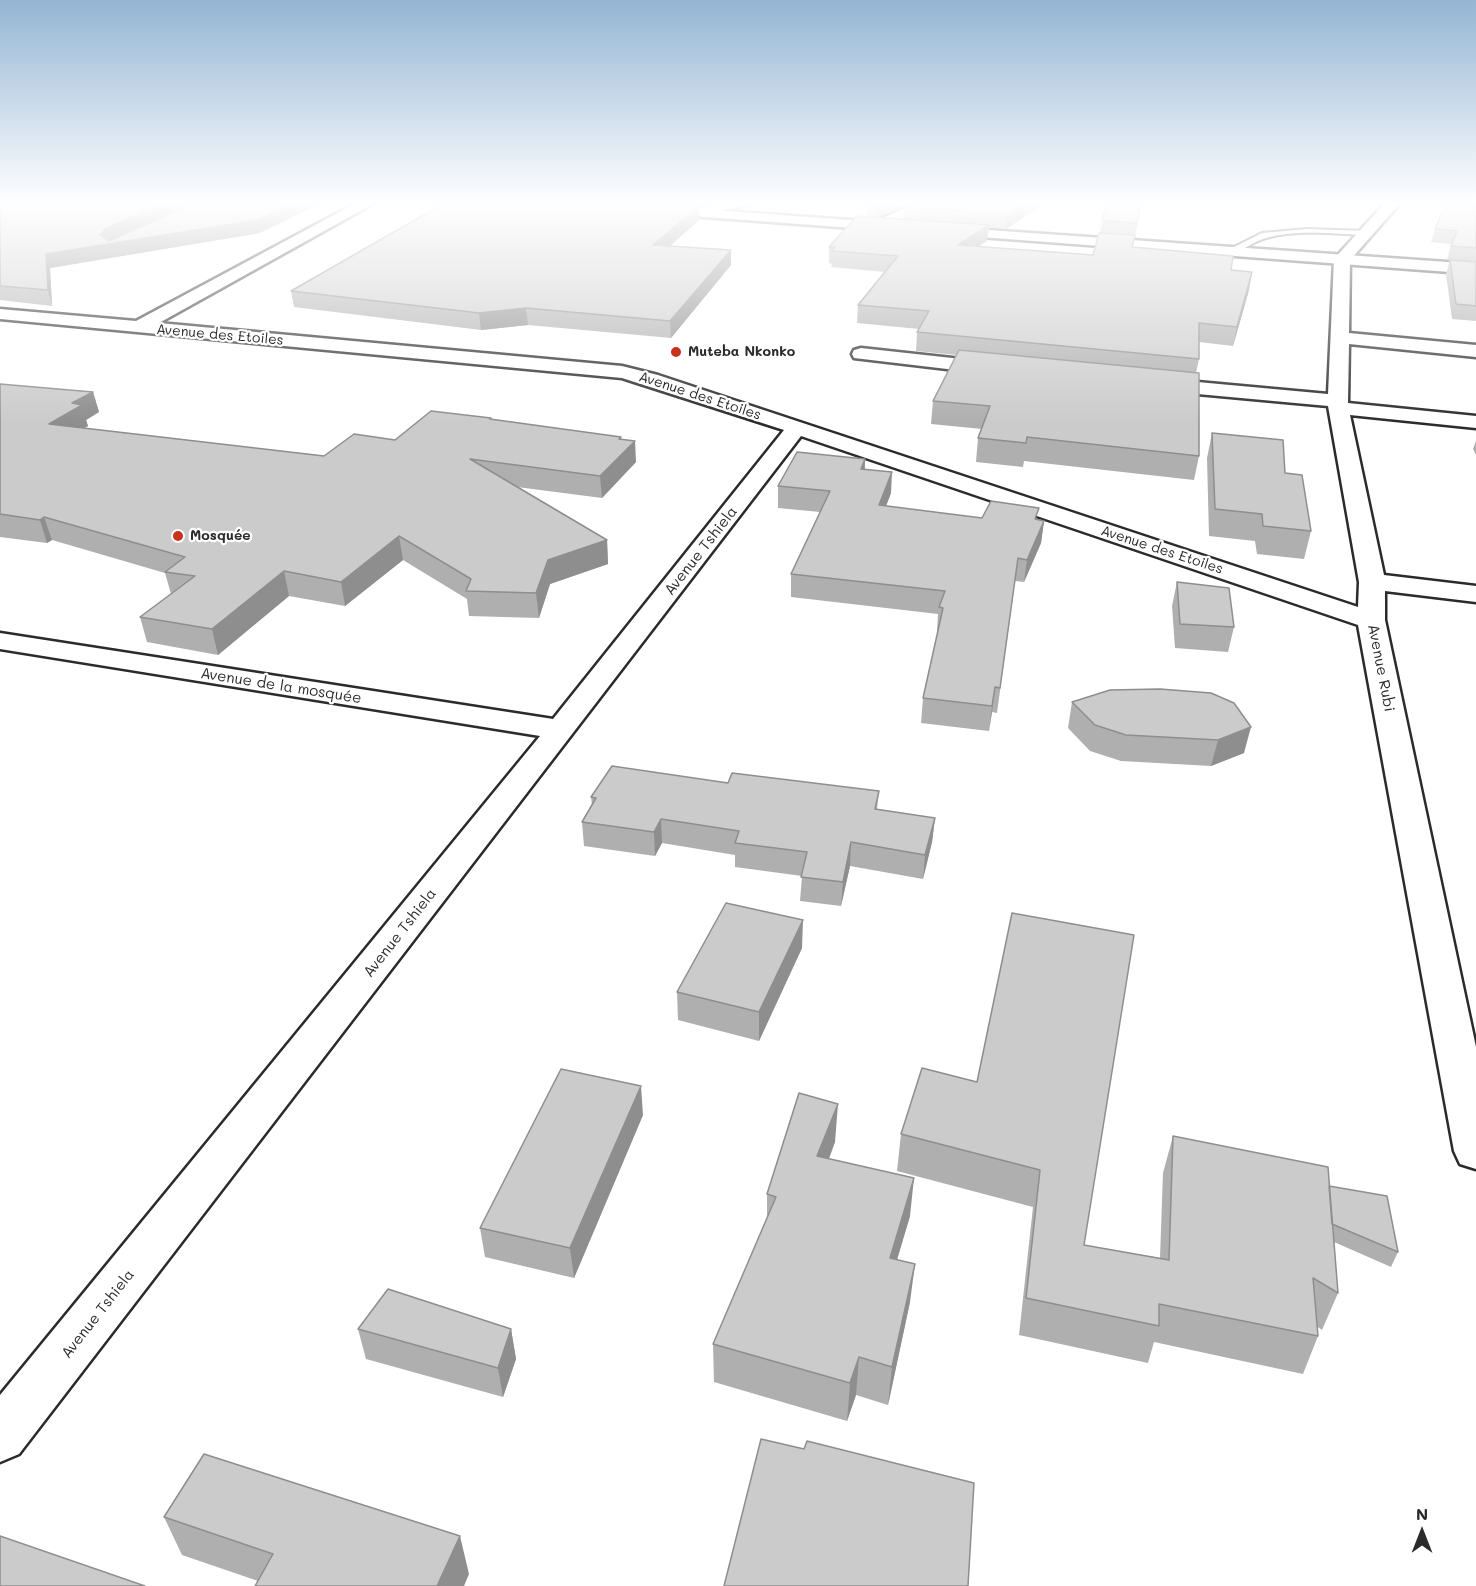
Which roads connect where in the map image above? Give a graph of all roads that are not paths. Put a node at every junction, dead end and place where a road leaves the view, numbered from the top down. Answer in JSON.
{"nodes":[{"id":1,"x":235,"y":275,"type":"edge"},
{"id":2,"x":1341,"y":275,"type":"edge"},
{"id":3,"x":0,"y":314,"type":"edge"},
{"id":4,"x":140,"y":327,"type":"junction"},
{"id":5,"x":1339,"y":337,"type":"junction"},
{"id":6,"x":1476,"y":351,"type":"edge"},
{"id":7,"x":861,"y":354,"type":"dead end"},
{"id":8,"x":1014,"y":370,"type":"edge"},
{"id":9,"x":1130,"y":381,"type":"edge"},
{"id":10,"x":1338,"y":405,"type":"junction"},
{"id":11,"x":1476,"y":422,"type":"edge"},
{"id":12,"x":797,"y":428,"type":"junction"},
{"id":13,"x":1372,"y":582,"type":"junction"},
{"id":14,"x":1476,"y":594,"type":"edge"},
{"id":15,"x":1371,"y":620,"type":"junction"},
{"id":16,"x":0,"y":641,"type":"edge"},
{"id":17,"x":561,"y":730,"type":"junction"},
{"id":18,"x":1476,"y":1151,"type":"edge"},
{"id":19,"x":0,"y":1436,"type":"edge"}],
"edges":[{"from":1,"to":4,"type":"street"},
{"from":2,"to":5,"type":"street","name":"Avenue Rubi"},
{"from":3,"to":4,"type":"street","name":"Avenue des Etoiles"},
{"from":4,"to":12,"type":"street","name":"Avenue des Etoiles"},
{"from":5,"to":6,"type":"street"},
{"from":5,"to":10,"type":"street","name":"Avenue Rubi"},
{"from":7,"to":8,"type":"street"},
{"from":9,"to":10,"type":"street"},
{"from":10,"to":11,"type":"street"},
{"from":10,"to":13,"type":"street","name":"Avenue Rubi"},
{"from":12,"to":15,"type":"street","name":"Avenue des Etoiles"},
{"from":12,"to":17,"type":"street","name":"Avenue Tshiela"},
{"from":13,"to":14,"type":"street"},
{"from":13,"to":15,"type":"street","name":"Avenue Rubi"},
{"from":15,"to":18,"type":"street","name":"Avenue Rubi"},
{"from":16,"to":17,"type":"street","name":"Avenue de la mosquée"},
{"from":17,"to":19,"type":"street","name":"Avenue Tshiela"}]}
